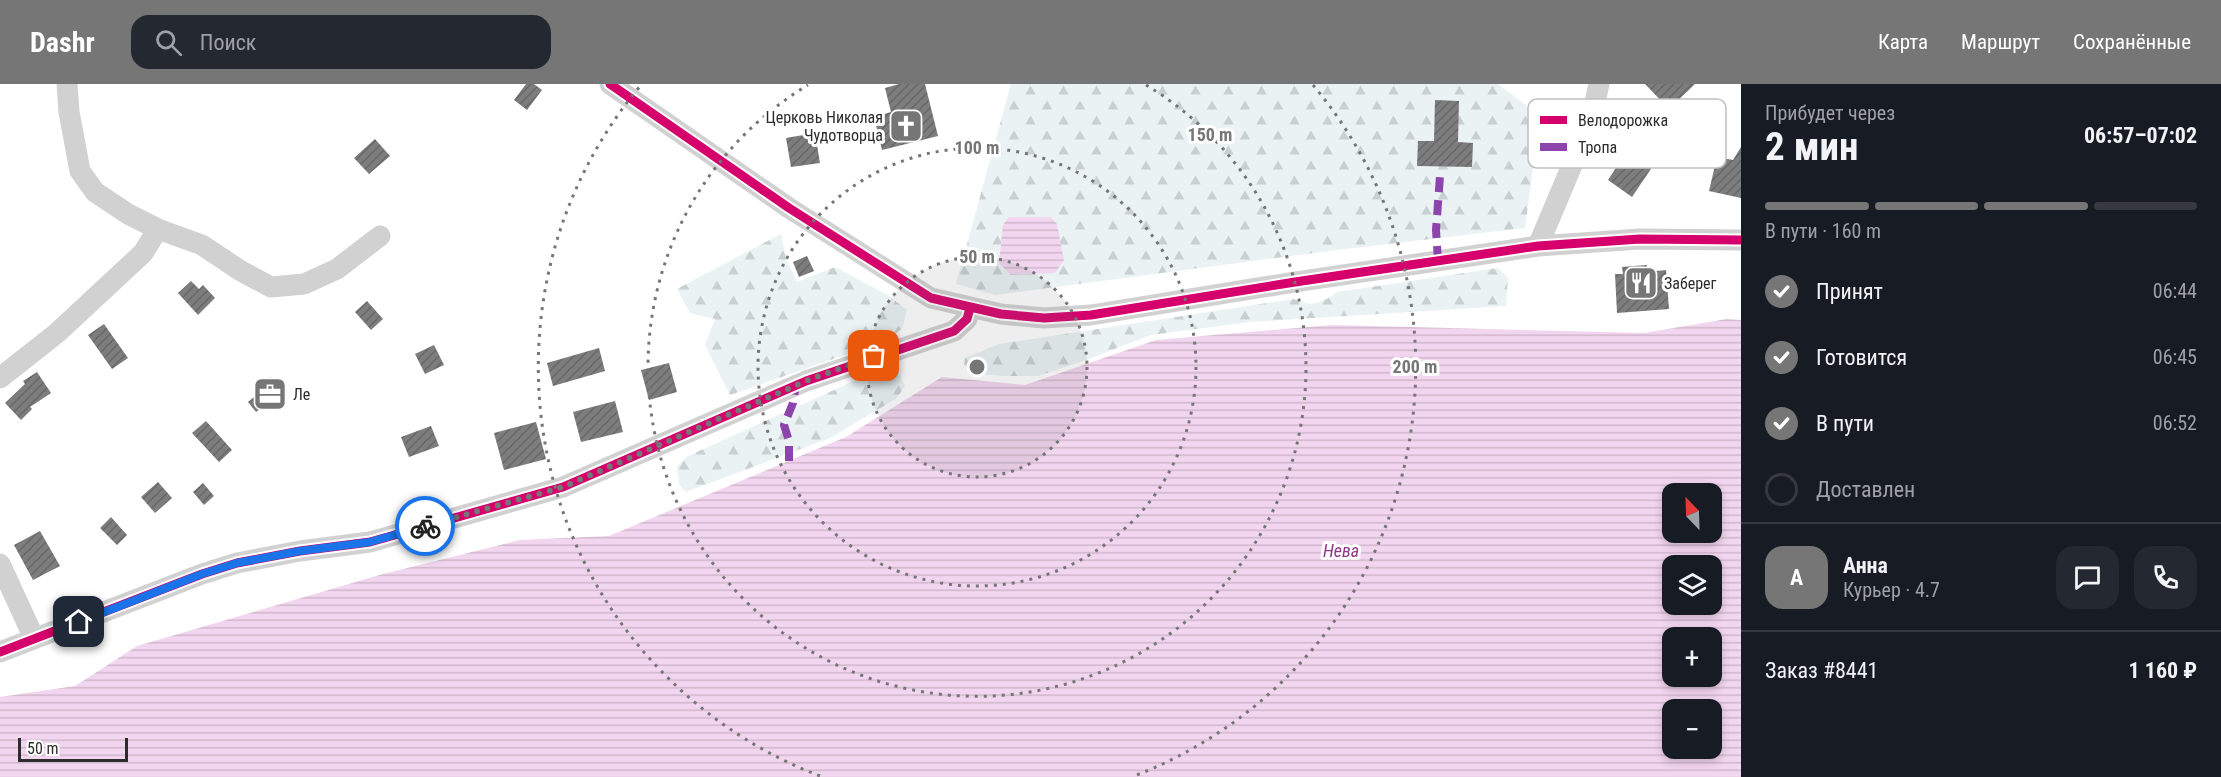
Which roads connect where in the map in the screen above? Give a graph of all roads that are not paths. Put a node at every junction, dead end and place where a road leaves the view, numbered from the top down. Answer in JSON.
{"nodes":[{"id":1,"x":67,"y":84,"type":"edge"},
{"id":2,"x":610,"y":84,"type":"edge"},
{"id":3,"x":1599,"y":84,"type":"edge"},
{"id":4,"x":1596,"y":99,"type":"edge"},
{"id":5,"x":1571,"y":168,"type":"edge"},
{"id":6,"x":158,"y":229,"type":"junction"},
{"id":7,"x":380,"y":236,"type":"dead end"},
{"id":8,"x":1741,"y":240,"type":"edge"},
{"id":9,"x":1538,"y":246,"type":"junction"},
{"id":10,"x":970,"y":308,"type":"junction"},
{"id":11,"x":0,"y":378,"type":"edge"},
{"id":12,"x":0,"y":564,"type":"edge"},
{"id":13,"x":34,"y":638,"type":"junction"},
{"id":14,"x":0,"y":652,"type":"edge"}],
"edges":[{"from":1,"to":6,"type":"street"},
{"from":2,"to":10,"type":"street"},
{"from":3,"to":4,"type":"street"},
{"from":5,"to":9,"type":"street"},
{"from":6,"to":7,"type":"street"},
{"from":6,"to":11,"type":"street"},
{"from":8,"to":9,"type":"street"},
{"from":9,"to":10,"type":"street"},
{"from":10,"to":13,"type":"street"},
{"from":12,"to":13,"type":"street"},
{"from":13,"to":14,"type":"street"}]}
